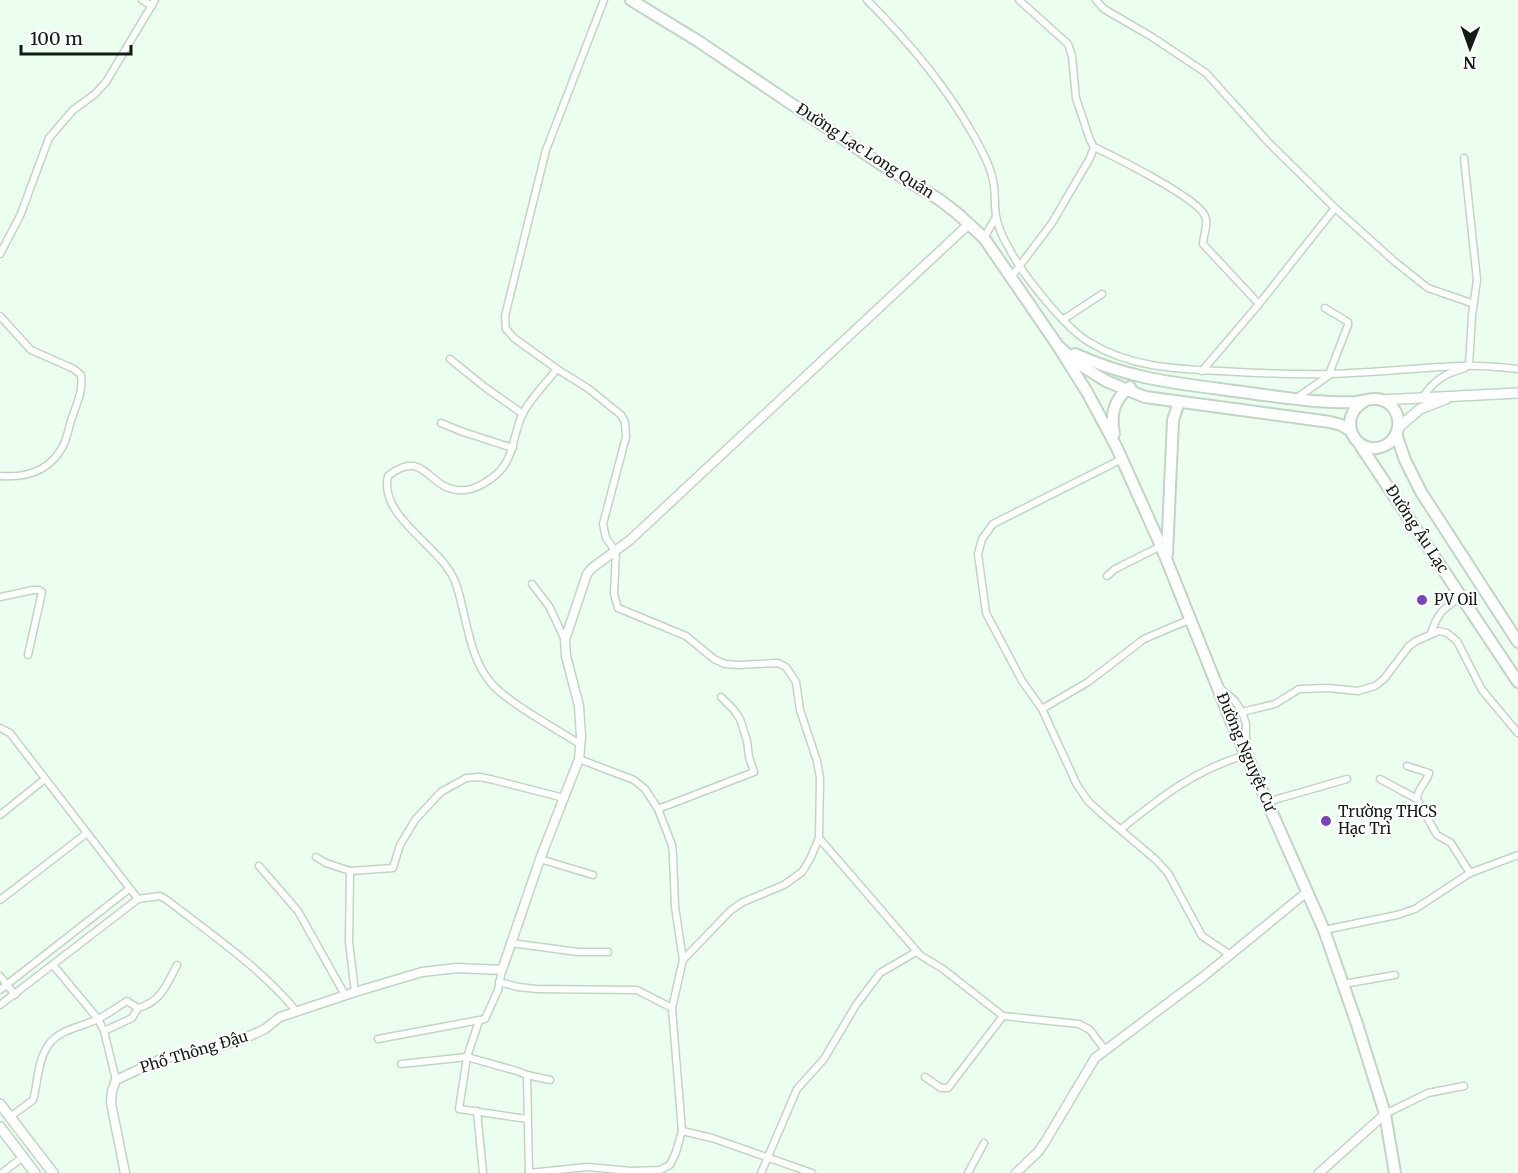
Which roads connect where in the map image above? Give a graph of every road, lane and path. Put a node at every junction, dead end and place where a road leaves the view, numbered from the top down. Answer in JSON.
{"nodes":[{"id":1,"x":142,"y":0,"type":"edge"},
{"id":2,"x":604,"y":0,"type":"edge"},
{"id":3,"x":631,"y":0,"type":"edge"},
{"id":4,"x":867,"y":0,"type":"edge"},
{"id":5,"x":1019,"y":0,"type":"edge"},
{"id":6,"x":1096,"y":0,"type":"edge"},
{"id":7,"x":154,"y":3,"type":"edge"},
{"id":8,"x":1094,"y":147,"type":"junction"},
{"id":9,"x":1464,"y":158,"type":"dead end"},
{"id":10,"x":1335,"y":208,"type":"junction"},
{"id":11,"x":996,"y":217,"type":"junction"},
{"id":12,"x":970,"y":223,"type":"junction"},
{"id":13,"x":984,"y":238,"type":"junction"},
{"id":14,"x":0,"y":254,"type":"edge"},
{"id":15,"x":1020,"y":267,"type":"junction"},
{"id":16,"x":1012,"y":276,"type":"junction"},
{"id":17,"x":1102,"y":294,"type":"dead end"},
{"id":18,"x":1474,"y":303,"type":"junction"},
{"id":19,"x":1259,"y":304,"type":"junction"},
{"id":20,"x":1325,"y":308,"type":"dead end"},
{"id":21,"x":0,"y":316,"type":"edge"},
{"id":22,"x":1064,"y":319,"type":"junction"},
{"id":23,"x":1058,"y":346,"type":"junction"},
{"id":24,"x":450,"y":359,"type":"dead end"},
{"id":25,"x":1471,"y":366,"type":"junction"},
{"id":26,"x":556,"y":369,"type":"junction"},
{"id":27,"x":1518,"y":369,"type":"edge"},
{"id":28,"x":1202,"y":370,"type":"junction"},
{"id":29,"x":1330,"y":374,"type":"junction"},
{"id":30,"x":1160,"y":381,"type":"junction"},
{"id":31,"x":1126,"y":390,"type":"junction"},
{"id":32,"x":1518,"y":393,"type":"edge"},
{"id":33,"x":1466,"y":394,"type":"junction"},
{"id":34,"x":1423,"y":397,"type":"junction"},
{"id":35,"x":1294,"y":399,"type":"junction"},
{"id":36,"x":1381,"y":400,"type":"junction"},
{"id":37,"x":1365,"y":401,"type":"junction"},
{"id":38,"x":1179,"y":402,"type":"junction"},
{"id":39,"x":523,"y":414,"type":"junction"},
{"id":40,"x":441,"y":423,"type":"dead end"},
{"id":41,"x":1397,"y":431,"type":"junction"},
{"id":42,"x":1353,"y":434,"type":"junction"},
{"id":43,"x":1116,"y":446,"type":"junction"},
{"id":44,"x":513,"y":448,"type":"junction"},
{"id":45,"x":1122,"y":459,"type":"junction"},
{"id":46,"x":0,"y":476,"type":"edge"},
{"id":47,"x":1164,"y":545,"type":"junction"},
{"id":48,"x":616,"y":552,"type":"junction"},
{"id":49,"x":1107,"y":576,"type":"dead end"},
{"id":50,"x":532,"y":585,"type":"dead end"},
{"id":51,"x":0,"y":597,"type":"edge"},
{"id":52,"x":1461,"y":597,"type":"junction"},
{"id":53,"x":1191,"y":619,"type":"junction"},
{"id":54,"x":1431,"y":634,"type":"junction"},
{"id":55,"x":565,"y":640,"type":"junction"},
{"id":56,"x":1518,"y":642,"type":"edge"},
{"id":57,"x":28,"y":654,"type":"dead end"},
{"id":58,"x":1518,"y":682,"type":"edge"},
{"id":59,"x":1217,"y":685,"type":"junction"},
{"id":60,"x":721,"y":698,"type":"dead end"},
{"id":61,"x":1042,"y":709,"type":"junction"},
{"id":62,"x":1242,"y":712,"type":"junction"},
{"id":63,"x":2,"y":729,"type":"edge"},
{"id":64,"x":1518,"y":732,"type":"edge"},
{"id":65,"x":581,"y":745,"type":"junction"},
{"id":66,"x":1246,"y":755,"type":"junction"},
{"id":67,"x":579,"y":759,"type":"junction"},
{"id":68,"x":1407,"y":766,"type":"dead end"},
{"id":69,"x":45,"y":779,"type":"junction"},
{"id":70,"x":1347,"y":779,"type":"dead end"},
{"id":71,"x":1380,"y":779,"type":"dead end"},
{"id":72,"x":564,"y":798,"type":"junction"},
{"id":73,"x":1417,"y":799,"type":"junction"},
{"id":74,"x":1267,"y":802,"type":"junction"},
{"id":75,"x":658,"y":809,"type":"junction"},
{"id":76,"x":0,"y":815,"type":"edge"},
{"id":77,"x":1121,"y":829,"type":"junction"},
{"id":78,"x":87,"y":833,"type":"junction"},
{"id":79,"x":819,"y":838,"type":"junction"},
{"id":80,"x":1518,"y":855,"type":"edge"},
{"id":81,"x":316,"y":857,"type":"dead end"},
{"id":82,"x":540,"y":859,"type":"junction"},
{"id":83,"x":259,"y":866,"type":"dead end"},
{"id":84,"x":350,"y":871,"type":"junction"},
{"id":85,"x":1470,"y":873,"type":"junction"},
{"id":86,"x":593,"y":875,"type":"dead end"},
{"id":87,"x":129,"y":889,"type":"junction"},
{"id":88,"x":1307,"y":892,"type":"junction"},
{"id":89,"x":138,"y":899,"type":"junction"},
{"id":90,"x":0,"y":900,"type":"edge"},
{"id":91,"x":1324,"y":930,"type":"junction"},
{"id":92,"x":511,"y":943,"type":"junction"},
{"id":93,"x":608,"y":952,"type":"dead end"},
{"id":94,"x":916,"y":952,"type":"junction"},
{"id":95,"x":1229,"y":954,"type":"junction"},
{"id":96,"x":683,"y":960,"type":"junction"},
{"id":97,"x":177,"y":964,"type":"dead end"},
{"id":98,"x":53,"y":965,"type":"junction"},
{"id":99,"x":502,"y":970,"type":"junction"},
{"id":100,"x":1395,"y":975,"type":"dead end"},
{"id":101,"x":0,"y":976,"type":"edge"},
{"id":102,"x":499,"y":982,"type":"junction"},
{"id":103,"x":1344,"y":984,"type":"junction"},
{"id":104,"x":7,"y":985,"type":"junction"},
{"id":105,"x":0,"y":990,"type":"edge"},
{"id":106,"x":355,"y":992,"type":"junction"},
{"id":107,"x":15,"y":995,"type":"junction"},
{"id":108,"x":345,"y":995,"type":"junction"},
{"id":109,"x":0,"y":1005,"type":"edge"},
{"id":110,"x":138,"y":1008,"type":"junction"},
{"id":111,"x":672,"y":1008,"type":"junction"},
{"id":112,"x":297,"y":1012,"type":"junction"},
{"id":113,"x":1003,"y":1016,"type":"junction"},
{"id":114,"x":98,"y":1019,"type":"junction"},
{"id":115,"x":479,"y":1021,"type":"junction"},
{"id":116,"x":104,"y":1031,"type":"junction"},
{"id":117,"x":378,"y":1039,"type":"dead end"},
{"id":118,"x":1105,"y":1050,"type":"junction"},
{"id":119,"x":467,"y":1058,"type":"junction"},
{"id":120,"x":401,"y":1064,"type":"dead end"},
{"id":121,"x":527,"y":1075,"type":"junction"},
{"id":122,"x":925,"y":1077,"type":"dead end"},
{"id":123,"x":116,"y":1080,"type":"junction"},
{"id":124,"x":550,"y":1080,"type":"dead end"},
{"id":125,"x":1464,"y":1086,"type":"dead end"},
{"id":126,"x":0,"y":1104,"type":"edge"},
{"id":127,"x":477,"y":1111,"type":"junction"},
{"id":128,"x":1384,"y":1114,"type":"junction"},
{"id":129,"x":10,"y":1117,"type":"junction"},
{"id":130,"x":527,"y":1119,"type":"junction"},
{"id":131,"x":0,"y":1127,"type":"edge"},
{"id":132,"x":682,"y":1131,"type":"junction"},
{"id":133,"x":984,"y":1143,"type":"dead end"},
{"id":134,"x":23,"y":1157,"type":"junction"},
{"id":135,"x":769,"y":1158,"type":"junction"},
{"id":136,"x":630,"y":1172,"type":"edge"},
{"id":137,"x":2,"y":1173,"type":"edge"},
{"id":138,"x":35,"y":1173,"type":"edge"},
{"id":139,"x":53,"y":1173,"type":"edge"},
{"id":140,"x":125,"y":1173,"type":"edge"},
{"id":141,"x":483,"y":1173,"type":"edge"},
{"id":142,"x":529,"y":1173,"type":"edge"},
{"id":143,"x":534,"y":1173,"type":"edge"},
{"id":144,"x":761,"y":1173,"type":"edge"},
{"id":145,"x":812,"y":1173,"type":"edge"},
{"id":146,"x":968,"y":1173,"type":"edge"},
{"id":147,"x":1016,"y":1173,"type":"edge"},
{"id":148,"x":1319,"y":1173,"type":"edge"},
{"id":149,"x":1395,"y":1173,"type":"edge"}],
"edges":[{"from":1,"to":7,"type":"street"},
{"from":2,"to":26,"type":"street"},
{"from":3,"to":12,"type":"highway","name":"Đường Lạc Long Quân"},
{"from":4,"to":11,"type":"street"},
{"from":5,"to":8,"type":"street"},
{"from":6,"to":10,"type":"street"},
{"from":7,"to":14,"type":"street"},
{"from":8,"to":15,"type":"street"},
{"from":8,"to":19,"type":"street"},
{"from":9,"to":18,"type":"street"},
{"from":10,"to":18,"type":"street"},
{"from":10,"to":19,"type":"street"},
{"from":11,"to":13,"type":"street"},
{"from":11,"to":15,"type":"street"},
{"from":12,"to":13,"type":"highway","name":"Đường Lạc Long Quân"},
{"from":12,"to":48,"type":"street"},
{"from":13,"to":16,"type":"highway","name":"Đường Lạc Long Quân"},
{"from":15,"to":16,"type":"street"},
{"from":15,"to":22,"type":"street"},
{"from":16,"to":23,"type":"highway","name":"Đường Lạc Long Quân"},
{"from":17,"to":22,"type":"street"},
{"from":18,"to":25,"type":"street"},
{"from":19,"to":28,"type":"street"},
{"from":20,"to":29,"type":"street"},
{"from":21,"to":46,"type":"street"},
{"from":22,"to":28,"type":"street"},
{"from":23,"to":30,"type":"highway"},
{"from":23,"to":31,"type":"highway","name":"Đường Lạc Long Quân"},
{"from":23,"to":43,"type":"highway","name":"Đường Nguyệt Cư"},
{"from":24,"to":39,"type":"street"},
{"from":25,"to":27,"type":"street"},
{"from":25,"to":29,"type":"street"},
{"from":25,"to":34,"type":"street"},
{"from":26,"to":39,"type":"street"},
{"from":26,"to":48,"type":"street"},
{"from":28,"to":29,"type":"street"},
{"from":29,"to":35,"type":"street"},
{"from":30,"to":31,"type":"highway"},
{"from":30,"to":35,"type":"highway"},
{"from":31,"to":38,"type":"highway","name":"Đường Lạc Long Quân"},
{"from":31,"to":43,"type":"highway"},
{"from":32,"to":33,"type":"main road"},
{"from":33,"to":34,"type":"main road"},
{"from":33,"to":41,"type":"main road"},
{"from":34,"to":36,"type":"main road"},
{"from":35,"to":37,"type":"highway"},
{"from":36,"to":37,"type":"highway"},
{"from":36,"to":41,"type":"highway"},
{"from":37,"to":42,"type":"highway"},
{"from":38,"to":42,"type":"highway","name":"Đường Lạc Long Quân"},
{"from":38,"to":47,"type":"highway"},
{"from":39,"to":44,"type":"street"},
{"from":40,"to":44,"type":"street"},
{"from":41,"to":42,"type":"highway"},
{"from":41,"to":56,"type":"highway","name":"Đường Âu Lạc"},
{"from":42,"to":52,"type":"highway","name":"Đường Âu Lạc"},
{"from":43,"to":45,"type":"highway","name":"Đường Nguyệt Cư"},
{"from":44,"to":65,"type":"street"},
{"from":45,"to":47,"type":"highway","name":"Đường Nguyệt Cư"},
{"from":45,"to":61,"type":"street"},
{"from":47,"to":49,"type":"street"},
{"from":47,"to":53,"type":"highway","name":"Đường Nguyệt Cư"},
{"from":48,"to":55,"type":"street"},
{"from":48,"to":79,"type":"street"},
{"from":50,"to":55,"type":"street"},
{"from":51,"to":57,"type":"street"},
{"from":52,"to":54,"type":"street"},
{"from":52,"to":58,"type":"highway","name":"Đường Âu Lạc"},
{"from":53,"to":59,"type":"highway","name":"Đường Nguyệt Cư"},
{"from":53,"to":61,"type":"street"},
{"from":54,"to":62,"type":"street"},
{"from":54,"to":64,"type":"street"},
{"from":55,"to":65,"type":"street"},
{"from":59,"to":62,"type":"street"},
{"from":59,"to":66,"type":"highway","name":"Đường Nguyệt Cư"},
{"from":60,"to":75,"type":"street"},
{"from":61,"to":77,"type":"street"},
{"from":62,"to":66,"type":"street"},
{"from":63,"to":69,"type":"street"},
{"from":65,"to":67,"type":"street"},
{"from":66,"to":74,"type":"highway","name":"Đường Nguyệt Cư"},
{"from":66,"to":77,"type":"street"},
{"from":67,"to":72,"type":"street"},
{"from":67,"to":75,"type":"street"},
{"from":68,"to":73,"type":"street"},
{"from":69,"to":76,"type":"street"},
{"from":69,"to":78,"type":"street"},
{"from":70,"to":74,"type":"street"},
{"from":71,"to":73,"type":"street"},
{"from":72,"to":82,"type":"street"},
{"from":72,"to":84,"type":"street"},
{"from":73,"to":85,"type":"street"},
{"from":74,"to":88,"type":"highway","name":"Đường Nguyệt Cư"},
{"from":75,"to":96,"type":"street"},
{"from":77,"to":95,"type":"street"},
{"from":78,"to":87,"type":"street"},
{"from":78,"to":90,"type":"street"},
{"from":79,"to":94,"type":"street"},
{"from":79,"to":96,"type":"street"},
{"from":80,"to":85,"type":"street"},
{"from":81,"to":84,"type":"street"},
{"from":82,"to":86,"type":"street"},
{"from":82,"to":92,"type":"street"},
{"from":83,"to":108,"type":"street"},
{"from":84,"to":106,"type":"street"},
{"from":85,"to":91,"type":"street"},
{"from":87,"to":89,"type":"street"},
{"from":87,"to":104,"type":"street"},
{"from":88,"to":91,"type":"highway","name":"Đường Nguyệt Cư"},
{"from":88,"to":95,"type":"street"},
{"from":89,"to":98,"type":"street"},
{"from":89,"to":112,"type":"street"},
{"from":91,"to":103,"type":"highway","name":"Đường Nguyệt Cư"},
{"from":92,"to":93,"type":"street"},
{"from":92,"to":99,"type":"street"},
{"from":94,"to":113,"type":"street"},
{"from":94,"to":135,"type":"street"},
{"from":95,"to":118,"type":"street"},
{"from":96,"to":111,"type":"street"},
{"from":97,"to":110,"type":"street"},
{"from":98,"to":107,"type":"street"},
{"from":98,"to":114,"type":"street"},
{"from":99,"to":102,"type":"street"},
{"from":99,"to":106,"type":"street","name":"Phố Thông Đậu"},
{"from":100,"to":103,"type":"street"},
{"from":101,"to":104,"type":"street"},
{"from":102,"to":111,"type":"street"},
{"from":102,"to":115,"type":"street"},
{"from":103,"to":128,"type":"highway","name":"Đường Nguyệt Cư"},
{"from":104,"to":105,"type":"street"},
{"from":104,"to":107,"type":"street"},
{"from":106,"to":108,"type":"street","name":"Phố Thông Đậu"},
{"from":107,"to":109,"type":"street"},
{"from":108,"to":112,"type":"street","name":"Phố Thông Đậu"},
{"from":110,"to":114,"type":"street"},
{"from":110,"to":116,"type":"street"},
{"from":111,"to":132,"type":"street"},
{"from":112,"to":123,"type":"street","name":"Phố Thông Đậu"},
{"from":113,"to":118,"type":"street"},
{"from":113,"to":122,"type":"street"},
{"from":114,"to":116,"type":"street"},
{"from":114,"to":129,"type":"street"},
{"from":115,"to":117,"type":"street"},
{"from":115,"to":119,"type":"street"},
{"from":116,"to":123,"type":"street"},
{"from":118,"to":147,"type":"street"},
{"from":119,"to":120,"type":"street"},
{"from":119,"to":121,"type":"street"},
{"from":119,"to":127,"type":"street"},
{"from":121,"to":124,"type":"street"},
{"from":121,"to":130,"type":"street"},
{"from":123,"to":140,"type":"street"},
{"from":125,"to":128,"type":"street"},
{"from":126,"to":129,"type":"main road"},
{"from":127,"to":130,"type":"street"},
{"from":127,"to":141,"type":"street"},
{"from":128,"to":148,"type":"street"},
{"from":128,"to":149,"type":"highway","name":"Đường Nguyệt Cư"},
{"from":129,"to":139,"type":"main road"},
{"from":130,"to":142,"type":"street"},
{"from":131,"to":134,"type":"main road"},
{"from":132,"to":135,"type":"street"},
{"from":132,"to":136,"type":"street"},
{"from":133,"to":146,"type":"street"},
{"from":134,"to":137,"type":"street"},
{"from":134,"to":138,"type":"main road"},
{"from":135,"to":144,"type":"street"},
{"from":135,"to":145,"type":"street"},
{"from":136,"to":143,"type":"street"},
{"from":142,"to":143,"type":"street"}]}
